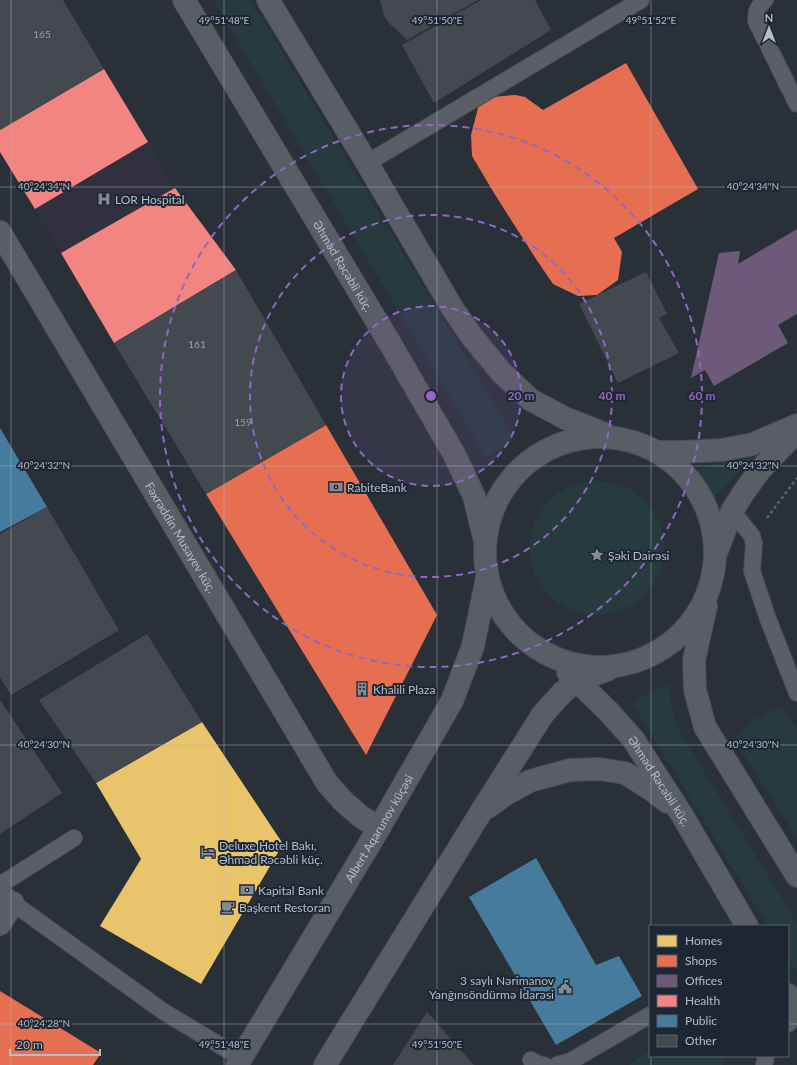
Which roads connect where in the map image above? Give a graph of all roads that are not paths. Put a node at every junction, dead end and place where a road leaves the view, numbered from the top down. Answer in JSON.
{"nodes":[{"id":1,"x":184,"y":0,"type":"edge"},
{"id":2,"x":268,"y":0,"type":"edge"},
{"id":3,"x":641,"y":0,"type":"edge"},
{"id":4,"x":765,"y":0,"type":"edge"},
{"id":5,"x":797,"y":104,"type":"edge"},
{"id":6,"x":367,"y":163,"type":"junction"},
{"id":7,"x":0,"y":232,"type":"edge"},
{"id":8,"x":797,"y":425,"type":"edge"},
{"id":9,"x":797,"y":431,"type":"edge"},
{"id":10,"x":614,"y":438,"type":"junction"},
{"id":11,"x":658,"y":452,"type":"junction"},
{"id":12,"x":732,"y":511,"type":"junction"},
{"id":13,"x":485,"y":540,"type":"junction"},
{"id":14,"x":715,"y":556,"type":"junction"},
{"id":15,"x":487,"y":578,"type":"junction"},
{"id":16,"x":710,"y":586,"type":"junction"},
{"id":17,"x":549,"y":655,"type":"junction"},
{"id":18,"x":623,"y":664,"type":"junction"},
{"id":19,"x":578,"y":681,"type":"junction"},
{"id":20,"x":797,"y":693,"type":"edge"},
{"id":21,"x":481,"y":812,"type":"junction"},
{"id":22,"x":682,"y":815,"type":"junction"},
{"id":23,"x":379,"y":828,"type":"junction"},
{"id":24,"x":74,"y":838,"type":"dead end"},
{"id":25,"x":797,"y":876,"type":"edge"},
{"id":26,"x":4,"y":892,"type":"edge"},
{"id":27,"x":0,"y":924,"type":"edge"},
{"id":28,"x":746,"y":925,"type":"edge"},
{"id":29,"x":789,"y":996,"type":"edge"},
{"id":30,"x":797,"y":1011,"type":"edge"},
{"id":31,"x":649,"y":1016,"type":"edge"},
{"id":32,"x":789,"y":1023,"type":"edge"},
{"id":33,"x":239,"y":1062,"type":"edge"},
{"id":34,"x":326,"y":1065,"type":"edge"},
{"id":35,"x":557,"y":1065,"type":"edge"}],
"edges":[{"from":1,"to":13,"type":"main road","name":"Əhməd Rəcəbli küç."},
{"from":2,"to":6,"type":"main road"},
{"from":3,"to":6,"type":"lane"},
{"from":4,"to":5,"type":"lane"},
{"from":6,"to":10,"type":"main road"},
{"from":7,"to":23,"type":"main road","name":"Fəxrəddin Musayev küç."},
{"from":8,"to":11,"type":"main road"},
{"from":9,"to":12,"type":"main road"},
{"from":10,"to":11,"type":"main road"},
{"from":10,"to":13,"type":"main road"},
{"from":11,"to":14,"type":"main road"},
{"from":12,"to":14,"type":"main road"},
{"from":12,"to":20,"type":"lane"},
{"from":13,"to":15,"type":"main road"},
{"from":14,"to":16,"type":"main road"},
{"from":15,"to":17,"type":"main road"},
{"from":15,"to":23,"type":"main road","name":"Albert Aqarunov küçəsi"},
{"from":16,"to":18,"type":"main road"},
{"from":16,"to":25,"type":"main road"},
{"from":17,"to":18,"type":"main road"},
{"from":17,"to":19,"type":"main road","name":"Əhməd Rəcəbli küç."},
{"from":18,"to":19,"type":"main road"},
{"from":19,"to":21,"type":"main road"},
{"from":19,"to":22,"type":"main road","name":"Əhməd Rəcəbli küç."},
{"from":21,"to":22,"type":"main road"},
{"from":21,"to":34,"type":"main road"},
{"from":22,"to":28,"type":"main road","name":"Əhməd Rəcəbli küç."},
{"from":23,"to":33,"type":"main road","name":"Albert Aqarunov küçəsi"},
{"from":24,"to":26,"type":"lane"},
{"from":26,"to":27,"type":"street"},
{"from":26,"to":33,"type":"lane"},
{"from":29,"to":30,"type":"main road"},
{"from":30,"to":32,"type":"lane"},
{"from":31,"to":35,"type":"lane"}]}
